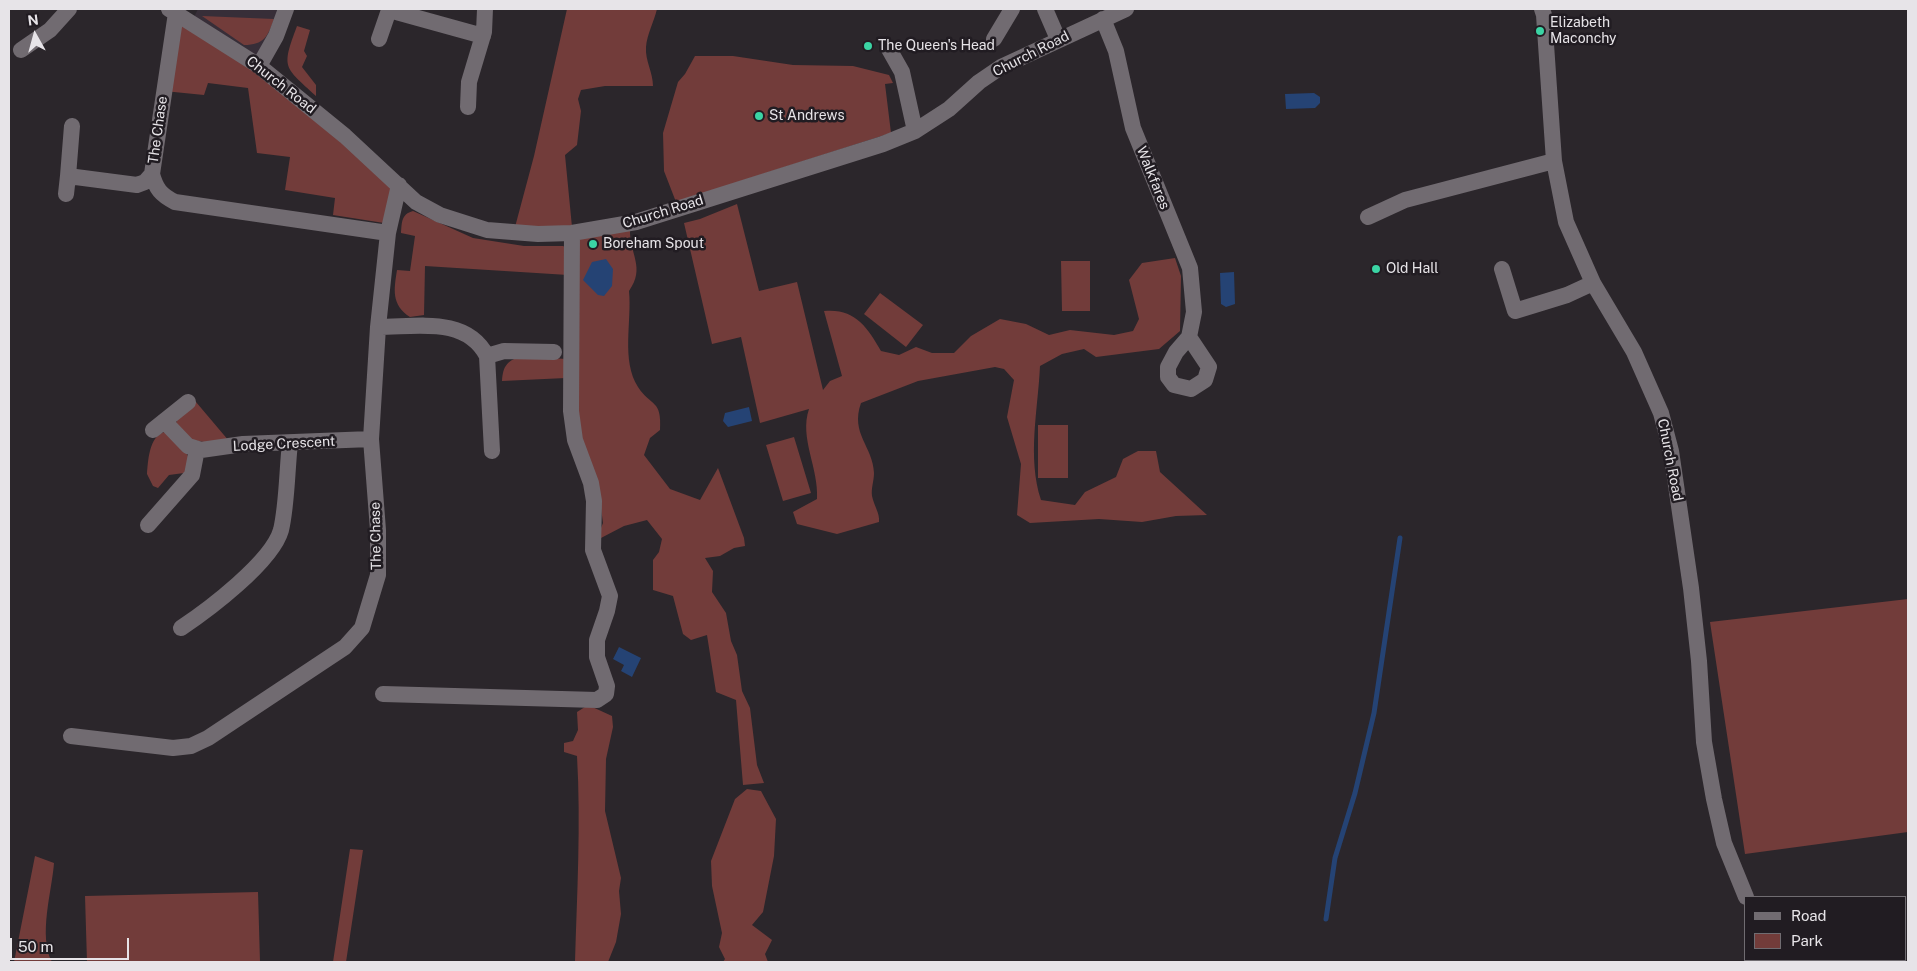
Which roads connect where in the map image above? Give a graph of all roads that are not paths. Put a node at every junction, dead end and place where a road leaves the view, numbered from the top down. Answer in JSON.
{"nodes":[{"id":1,"x":69,"y":9,"type":"edge"},
{"id":2,"x":286,"y":9,"type":"edge"},
{"id":3,"x":485,"y":9,"type":"edge"},
{"id":4,"x":1012,"y":9,"type":"edge"},
{"id":5,"x":1045,"y":9,"type":"edge"},
{"id":6,"x":1126,"y":9,"type":"edge"},
{"id":7,"x":1542,"y":9,"type":"edge"},
{"id":8,"x":172,"y":11,"type":"edge"},
{"id":9,"x":1103,"y":19,"type":"junction"},
{"id":10,"x":483,"y":36,"type":"junction"},
{"id":11,"x":379,"y":39,"type":"dead end"},
{"id":12,"x":994,"y":39,"type":"dead end"},
{"id":13,"x":1058,"y":39,"type":"junction"},
{"id":14,"x":889,"y":49,"type":"dead end"},
{"id":15,"x":21,"y":50,"type":"dead end"},
{"id":16,"x":259,"y":66,"type":"junction"},
{"id":17,"x":468,"y":107,"type":"dead end"},
{"id":18,"x":72,"y":126,"type":"dead end"},
{"id":19,"x":915,"y":131,"type":"junction"},
{"id":20,"x":1554,"y":161,"type":"junction"},
{"id":21,"x":152,"y":174,"type":"junction"},
{"id":22,"x":68,"y":176,"type":"junction"},
{"id":23,"x":399,"y":185,"type":"junction"},
{"id":24,"x":66,"y":194,"type":"dead end"},
{"id":25,"x":1368,"y":217,"type":"dead end"},
{"id":26,"x":388,"y":233,"type":"junction"},
{"id":27,"x":572,"y":233,"type":"junction"},
{"id":28,"x":1502,"y":269,"type":"dead end"},
{"id":29,"x":1592,"y":283,"type":"junction"},
{"id":30,"x":378,"y":327,"type":"junction"},
{"id":31,"x":1189,"y":337,"type":"dead end"},
{"id":32,"x":554,"y":352,"type":"dead end"},
{"id":33,"x":487,"y":356,"type":"junction"},
{"id":34,"x":188,"y":402,"type":"dead end"},
{"id":35,"x":371,"y":439,"type":"junction"},
{"id":36,"x":290,"y":443,"type":"junction"},
{"id":37,"x":197,"y":449,"type":"junction"},
{"id":38,"x":492,"y":451,"type":"dead end"},
{"id":39,"x":148,"y":525,"type":"dead end"},
{"id":40,"x":181,"y":628,"type":"dead end"},
{"id":41,"x":383,"y":694,"type":"dead end"},
{"id":42,"x":71,"y":736,"type":"dead end"},
{"id":43,"x":1746,"y":896,"type":"edge"}],
"edges":[{"from":1,"to":15,"type":"street"},
{"from":2,"to":16,"type":"street"},
{"from":3,"to":10,"type":"street"},
{"from":4,"to":12,"type":"street"},
{"from":5,"to":13,"type":"street"},
{"from":6,"to":9,"type":"street","name":"Church Road"},
{"from":7,"to":20,"type":"street","name":"Church Road"},
{"from":8,"to":16,"type":"street","name":"Church Road"},
{"from":8,"to":21,"type":"street","name":"The Chase"},
{"from":9,"to":13,"type":"street","name":"Church Road"},
{"from":9,"to":31,"type":"street","name":"Walkfares"},
{"from":10,"to":11,"type":"street"},
{"from":10,"to":17,"type":"street"},
{"from":13,"to":19,"type":"street","name":"Church Road"},
{"from":14,"to":19,"type":"street"},
{"from":16,"to":23,"type":"street","name":"Church Road"},
{"from":18,"to":22,"type":"street"},
{"from":19,"to":27,"type":"street","name":"Church Road"},
{"from":20,"to":25,"type":"street"},
{"from":20,"to":29,"type":"street","name":"Church Road"},
{"from":21,"to":22,"type":"street"},
{"from":21,"to":26,"type":"street","name":"The Chase"},
{"from":22,"to":24,"type":"street"},
{"from":23,"to":26,"type":"street","name":"The Chase"},
{"from":23,"to":27,"type":"street","name":"Church Road"},
{"from":26,"to":30,"type":"street","name":"The Chase"},
{"from":27,"to":41,"type":"street"},
{"from":28,"to":29,"type":"street"},
{"from":29,"to":43,"type":"street","name":"Church Road"},
{"from":30,"to":33,"type":"street"},
{"from":30,"to":35,"type":"street","name":"The Chase"},
{"from":32,"to":33,"type":"street"},
{"from":33,"to":38,"type":"street"},
{"from":34,"to":37,"type":"street"},
{"from":35,"to":36,"type":"street","name":"Lodge Crescent"},
{"from":35,"to":42,"type":"street","name":"The Chase"},
{"from":36,"to":37,"type":"street","name":"Lodge Crescent"},
{"from":36,"to":40,"type":"street"},
{"from":37,"to":39,"type":"street"}]}
